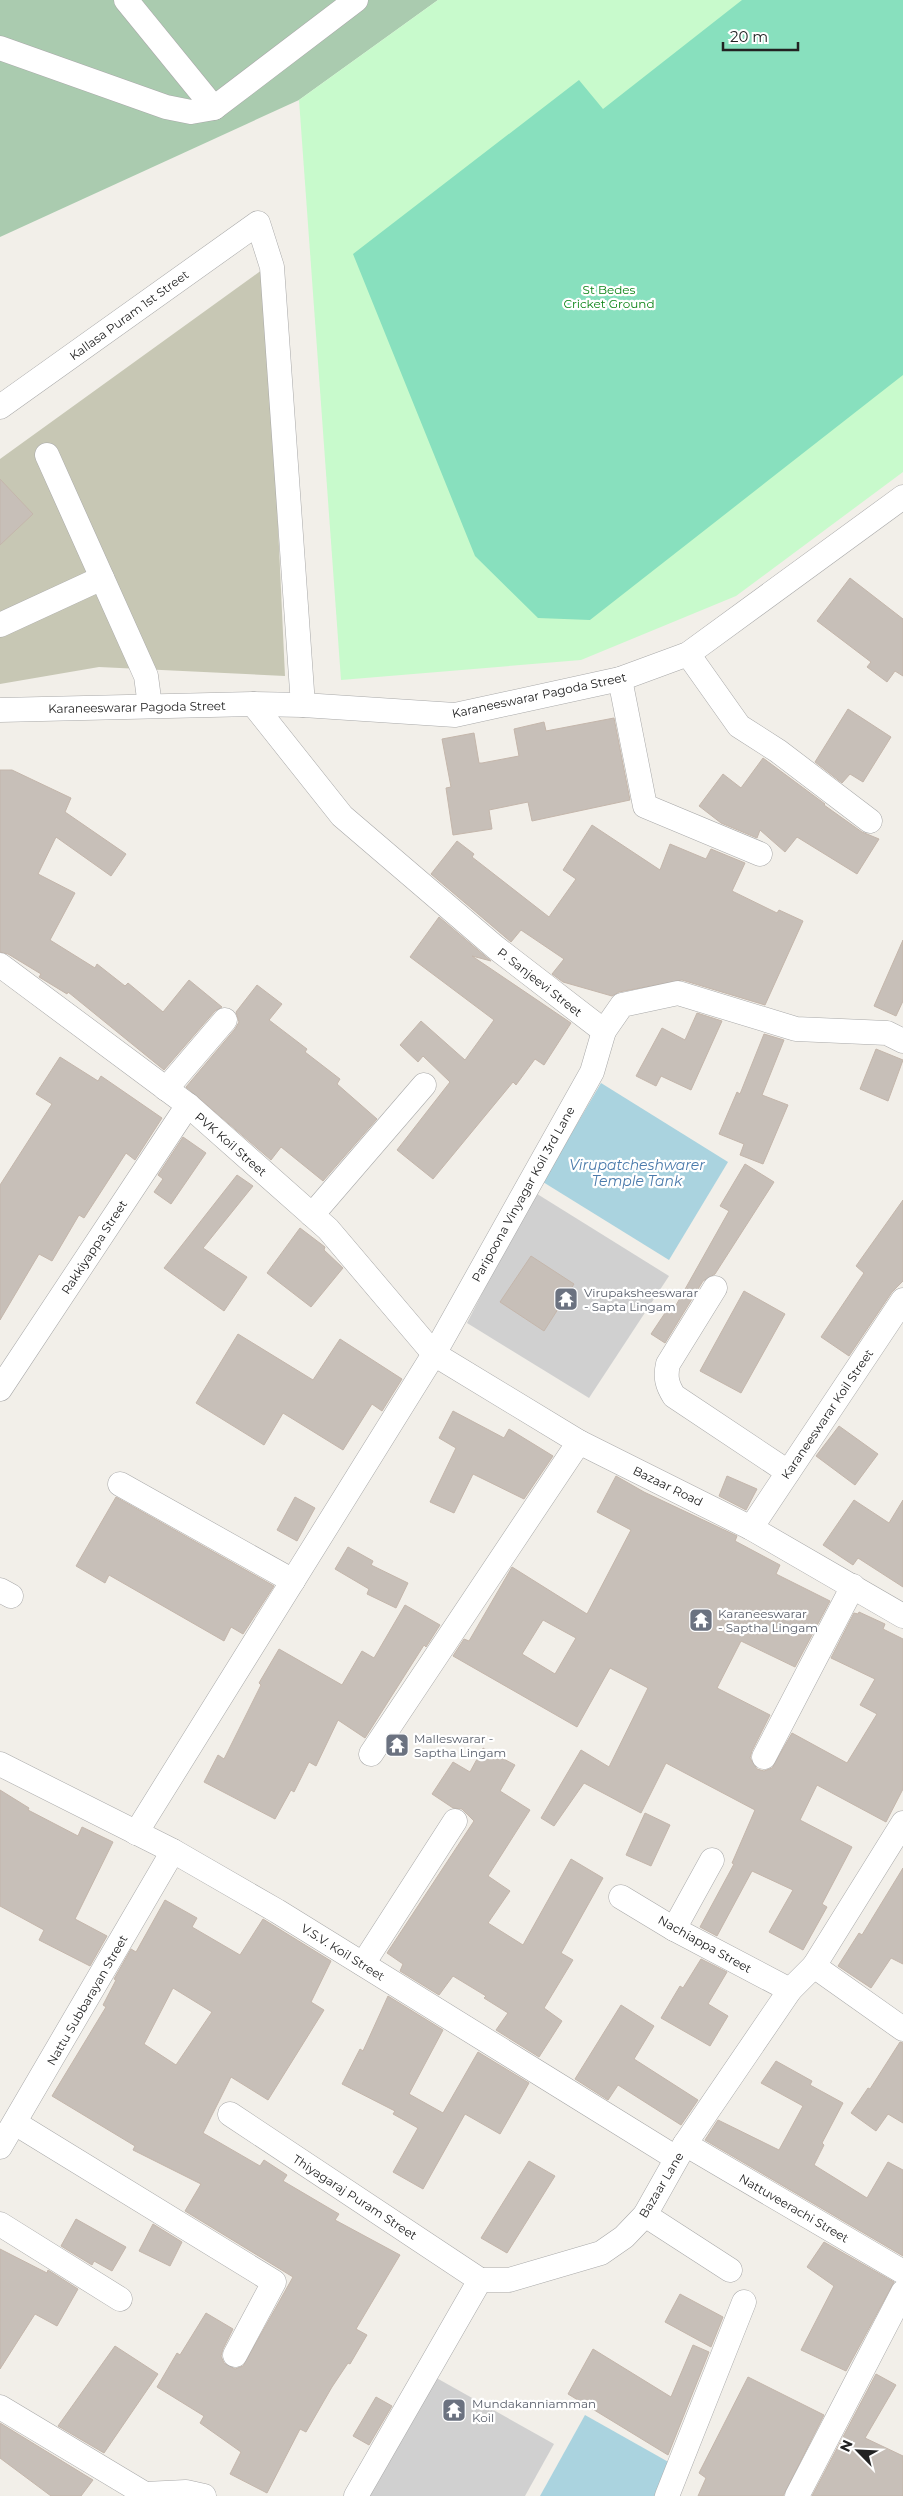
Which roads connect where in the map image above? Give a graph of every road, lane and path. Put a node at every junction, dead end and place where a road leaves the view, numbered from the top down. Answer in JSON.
{"nodes":[{"id":1,"x":126,"y":0,"type":"edge"},
{"id":2,"x":356,"y":0,"type":"edge"},
{"id":3,"x":0,"y":48,"type":"edge"},
{"id":4,"x":214,"y":108,"type":"junction"},
{"id":5,"x":0,"y":407,"type":"edge"},
{"id":6,"x":47,"y":454,"type":"dead end"},
{"id":7,"x":903,"y":497,"type":"edge"},
{"id":8,"x":102,"y":578,"type":"junction"},
{"id":9,"x":0,"y":626,"type":"edge"},
{"id":10,"x":688,"y":654,"type":"junction"},
{"id":11,"x":620,"y":679,"type":"junction"},
{"id":12,"x":252,"y":704,"type":"junction"},
{"id":13,"x":303,"y":705,"type":"junction"},
{"id":14,"x":150,"y":706,"type":"junction"},
{"id":15,"x":0,"y":710,"type":"edge"},
{"id":16,"x":870,"y":821,"type":"dead end"},
{"id":17,"x":760,"y":854,"type":"dead end"},
{"id":18,"x":0,"y":965,"type":"edge"},
{"id":19,"x":225,"y":1020,"type":"dead end"},
{"id":20,"x":604,"y":1031,"type":"junction"},
{"id":21,"x":903,"y":1041,"type":"edge"},
{"id":22,"x":424,"y":1085,"type":"dead end"},
{"id":23,"x":166,"y":1089,"type":"junction"},
{"id":24,"x":188,"y":1105,"type":"junction"},
{"id":25,"x":312,"y":1215,"type":"junction"},
{"id":26,"x":715,"y":1288,"type":"dead end"},
{"id":27,"x":903,"y":1300,"type":"edge"},
{"id":28,"x":434,"y":1354,"type":"junction"},
{"id":29,"x":0,"y":1389,"type":"edge"},
{"id":30,"x":579,"y":1442,"type":"junction"},
{"id":31,"x":788,"y":1472,"type":"junction"},
{"id":32,"x":120,"y":1484,"type":"dead end"},
{"id":33,"x":752,"y":1528,"type":"junction"},
{"id":34,"x":293,"y":1581,"type":"junction"},
{"id":35,"x":853,"y":1586,"type":"junction"},
{"id":36,"x":903,"y":1616,"type":"edge"},
{"id":37,"x":371,"y":1754,"type":"dead end"},
{"id":38,"x":764,"y":1757,"type":"dead end"},
{"id":39,"x":0,"y":1764,"type":"edge"},
{"id":40,"x":455,"y":1821,"type":"dead end"},
{"id":41,"x":903,"y":1823,"type":"edge"},
{"id":42,"x":136,"y":1833,"type":"junction"},
{"id":43,"x":173,"y":1851,"type":"junction"},
{"id":44,"x":712,"y":1860,"type":"dead end"},
{"id":45,"x":621,"y":1896,"type":"dead end"},
{"id":46,"x":674,"y":1929,"type":"junction"},
{"id":47,"x":363,"y":1964,"type":"junction"},
{"id":48,"x":814,"y":1966,"type":"junction"},
{"id":49,"x":790,"y":1990,"type":"junction"},
{"id":50,"x":903,"y":2029,"type":"edge"},
{"id":51,"x":230,"y":2114,"type":"dead end"},
{"id":52,"x":16,"y":2123,"type":"junction"},
{"id":53,"x":0,"y":2148,"type":"edge"},
{"id":54,"x":681,"y":2151,"type":"junction"},
{"id":55,"x":644,"y":2215,"type":"junction"},
{"id":56,"x":0,"y":2224,"type":"edge"},
{"id":57,"x":730,"y":2270,"type":"dead end"},
{"id":58,"x":903,"y":2272,"type":"edge"},
{"id":59,"x":480,"y":2280,"type":"junction"},
{"id":60,"x":903,"y":2292,"type":"edge"},
{"id":61,"x":120,"y":2299,"type":"dead end"},
{"id":62,"x":744,"y":2302,"type":"dead end"},
{"id":63,"x":235,"y":2356,"type":"dead end"},
{"id":64,"x":0,"y":2407,"type":"edge"},
{"id":65,"x":142,"y":2495,"type":"edge"},
{"id":66,"x":204,"y":2496,"type":"edge"},
{"id":67,"x":356,"y":2496,"type":"edge"},
{"id":68,"x":667,"y":2496,"type":"edge"},
{"id":69,"x":797,"y":2496,"type":"edge"}],
"edges":[{"from":1,"to":4,"type":"street"},
{"from":2,"to":4,"type":"street"},
{"from":3,"to":4,"type":"street"},
{"from":5,"to":13,"type":"street","name":"Kallasa Puram 1st Street"},
{"from":6,"to":8,"type":"street"},
{"from":7,"to":10,"type":"street","name":"Karaneeswarar Pagoda Street"},
{"from":8,"to":9,"type":"street"},
{"from":8,"to":14,"type":"street"},
{"from":10,"to":11,"type":"street","name":"Karaneeswarar Pagoda Street"},
{"from":10,"to":16,"type":"street"},
{"from":11,"to":13,"type":"street","name":"Karaneeswarar Pagoda Street"},
{"from":11,"to":17,"type":"street"},
{"from":12,"to":13,"type":"street","name":"Karaneeswarar Pagoda Street"},
{"from":12,"to":14,"type":"street","name":"Karaneeswarar Pagoda Street"},
{"from":12,"to":20,"type":"street","name":"P. Sanjeevi Street"},
{"from":14,"to":15,"type":"street","name":"Karaneeswarar Pagoda Street"},
{"from":18,"to":23,"type":"street","name":"PVK Koil Street"},
{"from":19,"to":23,"type":"street"},
{"from":20,"to":21,"type":"street"},
{"from":20,"to":28,"type":"street","name":"Paripoona Vinyagar Koil 3rd Lane"},
{"from":22,"to":25,"type":"street"},
{"from":23,"to":24,"type":"street","name":"PVK Koil Street"},
{"from":24,"to":25,"type":"street","name":"PVK Koil Street"},
{"from":24,"to":29,"type":"street","name":"Rakkiyappa Street"},
{"from":25,"to":28,"type":"street","name":"PVK Koil Street"},
{"from":26,"to":31,"type":"street"},
{"from":27,"to":31,"type":"street","name":"Karaneeswarar Koil Street"},
{"from":28,"to":30,"type":"street","name":"Bazaar Road"},
{"from":28,"to":34,"type":"street","name":"Paripoona Vinyagar Koil 3rd Lane"},
{"from":30,"to":33,"type":"street","name":"Bazaar Road"},
{"from":30,"to":37,"type":"street"},
{"from":31,"to":33,"type":"street","name":"Karaneeswarar Koil Street"},
{"from":32,"to":34,"type":"street"},
{"from":33,"to":35,"type":"street","name":"Bazaar Road"},
{"from":34,"to":42,"type":"street","name":"Paripoona Vinyagar Koil 3rd Lane"},
{"from":35,"to":36,"type":"street","name":"Bazaar Road"},
{"from":35,"to":38,"type":"street"},
{"from":39,"to":42,"type":"street","name":"V.S.V. Koil Street"},
{"from":40,"to":47,"type":"street"},
{"from":41,"to":48,"type":"street","name":"Bazaar Lane"},
{"from":42,"to":43,"type":"street","name":"V.S.V. Koil Street"},
{"from":43,"to":47,"type":"street","name":"V.S.V. Koil Street"},
{"from":43,"to":52,"type":"street","name":"Nattu Subbarayan Street"},
{"from":44,"to":46,"type":"street"},
{"from":45,"to":46,"type":"street","name":"Nachiappa Street"},
{"from":46,"to":49,"type":"street","name":"Nachiappa Street"},
{"from":47,"to":54,"type":"street","name":"V.S.V. Koil Street"},
{"from":48,"to":49,"type":"street","name":"Bazaar Lane"},
{"from":48,"to":50,"type":"street"},
{"from":49,"to":54,"type":"street","name":"Bazaar Lane"},
{"from":51,"to":59,"type":"street","name":"Thiyagaraj Puram Street"},
{"from":52,"to":53,"type":"street","name":"Nattu Subbarayan Street"},
{"from":52,"to":63,"type":"street"},
{"from":54,"to":55,"type":"street","name":"Bazaar Lane"},
{"from":54,"to":58,"type":"street","name":"Nattuveerachi Street"},
{"from":55,"to":57,"type":"street"},
{"from":55,"to":59,"type":"street","name":"Bazaar Lane"},
{"from":56,"to":61,"type":"street"},
{"from":59,"to":67,"type":"street"},
{"from":60,"to":69,"type":"street"},
{"from":62,"to":68,"type":"street"},
{"from":64,"to":65,"type":"street"},
{"from":65,"to":66,"type":"street"}]}
